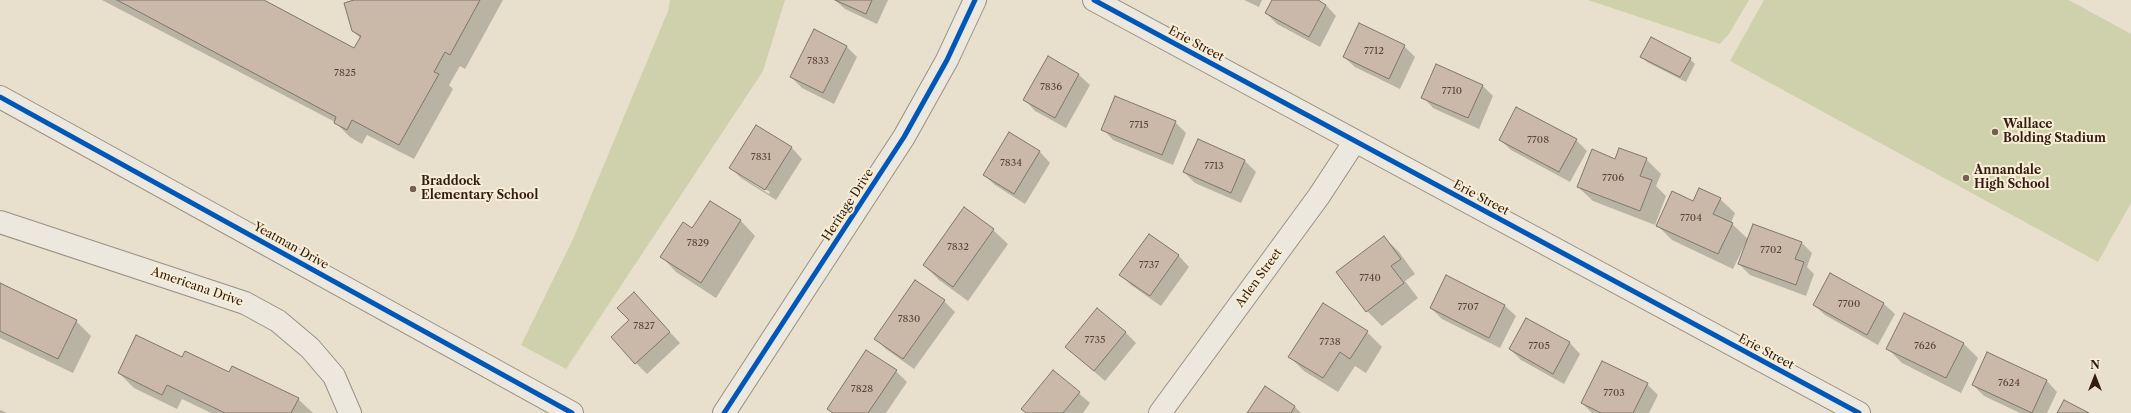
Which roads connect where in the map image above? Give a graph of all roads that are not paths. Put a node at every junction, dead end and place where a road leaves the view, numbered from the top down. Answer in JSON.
{"nodes":[{"id":1,"x":975,"y":0,"type":"edge"},
{"id":2,"x":1094,"y":0,"type":"edge"},
{"id":3,"x":0,"y":97,"type":"edge"},
{"id":4,"x":1355,"y":141,"type":"junction"},
{"id":5,"x":0,"y":222,"type":"edge"},
{"id":6,"x":1830,"y":406,"type":"edge"},
{"id":7,"x":350,"y":413,"type":"edge"},
{"id":8,"x":572,"y":413,"type":"edge"},
{"id":9,"x":724,"y":413,"type":"edge"},
{"id":10,"x":1160,"y":413,"type":"edge"},
{"id":11,"x":1859,"y":413,"type":"edge"}],
"edges":[{"from":1,"to":9,"type":"street","name":"Heritage Drive"},
{"from":2,"to":4,"type":"street","name":"Erie Street"},
{"from":3,"to":8,"type":"street","name":"Yeatman Drive"},
{"from":4,"to":6,"type":"street","name":"Erie Street"},
{"from":4,"to":10,"type":"street","name":"Arlen Street"},
{"from":5,"to":7,"type":"street","name":"Americana Drive"},
{"from":6,"to":11,"type":"street","name":"Erie Street"}]}
